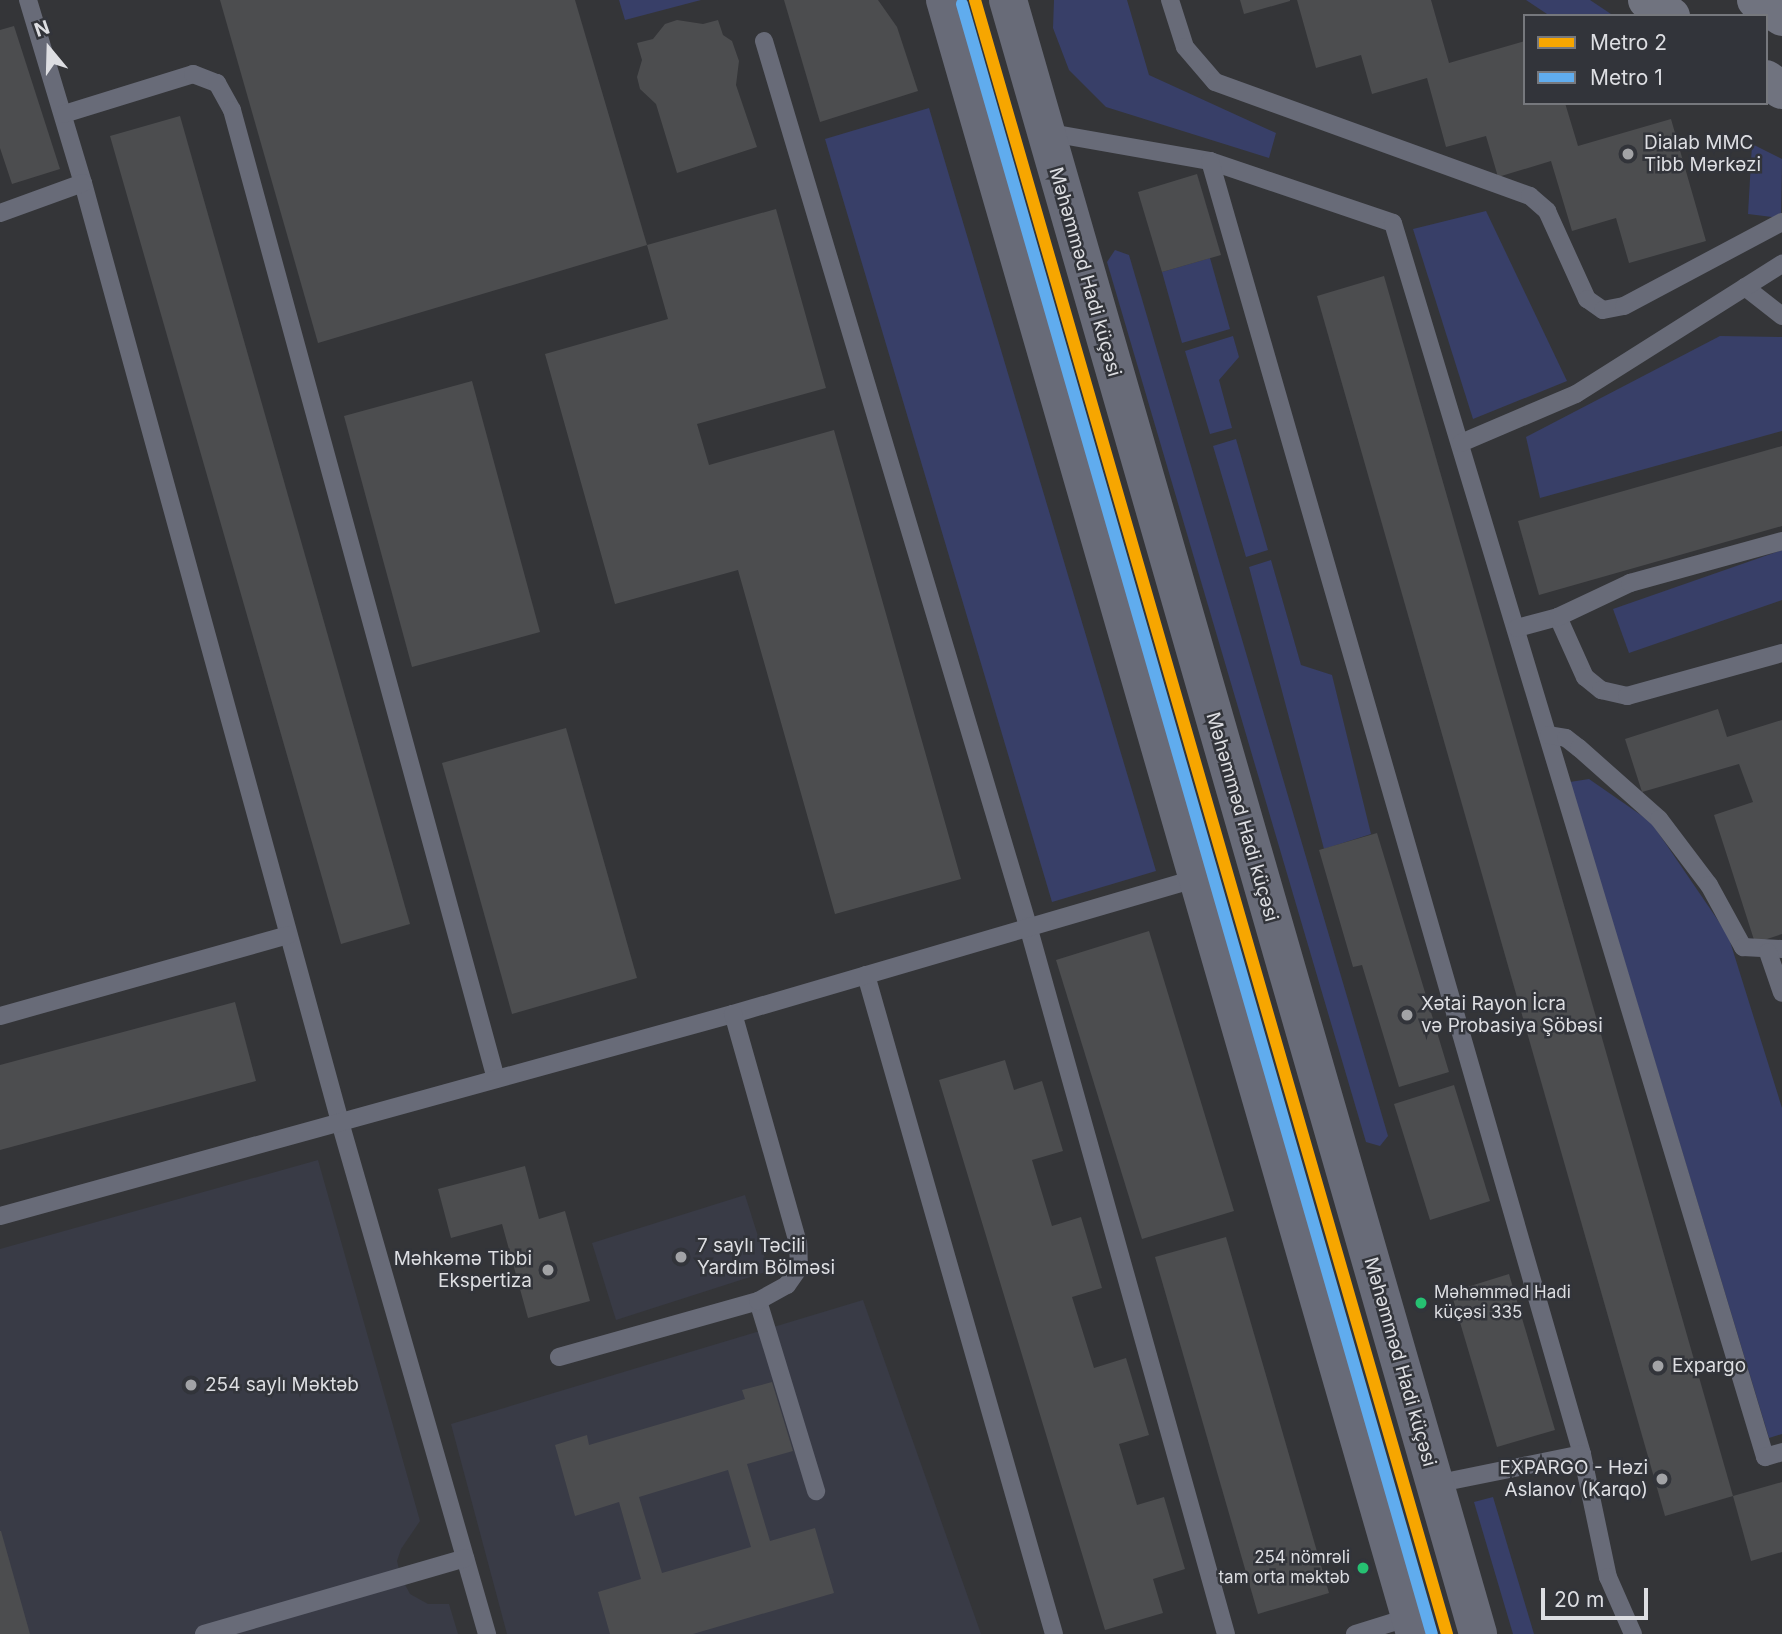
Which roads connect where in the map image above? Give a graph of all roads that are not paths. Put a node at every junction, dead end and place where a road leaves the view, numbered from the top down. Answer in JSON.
{"nodes":[{"id":1,"x":28,"y":0,"type":"edge"},
{"id":2,"x":1008,"y":0,"type":"edge"},
{"id":3,"x":1026,"y":0,"type":"edge"},
{"id":4,"x":1170,"y":0,"type":"edge"},
{"id":5,"x":1647,"y":0,"type":"edge"},
{"id":6,"x":1756,"y":0,"type":"edge"},
{"id":7,"x":946,"y":2,"type":"edge"},
{"id":8,"x":1668,"y":14,"type":"edge"},
{"id":9,"x":1782,"y":18,"type":"edge"},
{"id":10,"x":764,"y":41,"type":"dead end"},
{"id":11,"x":1022,"y":50,"type":"junction"},
{"id":12,"x":64,"y":114,"type":"junction"},
{"id":13,"x":1045,"y":132,"type":"junction"},
{"id":14,"x":1210,"y":161,"type":"junction"},
{"id":15,"x":83,"y":183,"type":"junction"},
{"id":16,"x":0,"y":213,"type":"edge"},
{"id":17,"x":1782,"y":222,"type":"edge"},
{"id":18,"x":1782,"y":264,"type":"edge"},
{"id":19,"x":1745,"y":287,"type":"junction"},
{"id":20,"x":1782,"y":316,"type":"edge"},
{"id":21,"x":1461,"y":443,"type":"junction"},
{"id":22,"x":1782,"y":541,"type":"edge"},
{"id":23,"x":1180,"y":602,"type":"junction"},
{"id":24,"x":1558,"y":617,"type":"junction"},
{"id":25,"x":1125,"y":618,"type":"junction"},
{"id":26,"x":1517,"y":628,"type":"junction"},
{"id":27,"x":1782,"y":653,"type":"edge"},
{"id":28,"x":1549,"y":734,"type":"junction"},
{"id":29,"x":1199,"y":878,"type":"junction"},
{"id":30,"x":1028,"y":926,"type":"junction"},
{"id":31,"x":288,"y":935,"type":"junction"},
{"id":32,"x":1775,"y":950,"type":"edge"},
{"id":33,"x":866,"y":975,"type":"junction"},
{"id":34,"x":1782,"y":993,"type":"edge"},
{"id":35,"x":733,"y":1014,"type":"junction"},
{"id":36,"x":0,"y":1016,"type":"edge"},
{"id":37,"x":496,"y":1079,"type":"junction"},
{"id":38,"x":340,"y":1122,"type":"junction"},
{"id":39,"x":0,"y":1216,"type":"edge"},
{"id":40,"x":758,"y":1301,"type":"junction"},
{"id":41,"x":559,"y":1357,"type":"dead end"},
{"id":42,"x":1782,"y":1452,"type":"edge"},
{"id":43,"x":1582,"y":1454,"type":"junction"},
{"id":44,"x":1435,"y":1484,"type":"junction"},
{"id":45,"x":816,"y":1491,"type":"dead end"},
{"id":46,"x":465,"y":1558,"type":"junction"},
{"id":47,"x":1413,"y":1625,"type":"edge"},
{"id":48,"x":204,"y":1634,"type":"edge"},
{"id":49,"x":487,"y":1634,"type":"edge"},
{"id":50,"x":1054,"y":1634,"type":"edge"},
{"id":51,"x":1226,"y":1634,"type":"edge"},
{"id":52,"x":1354,"y":1634,"type":"edge"},
{"id":53,"x":1478,"y":1634,"type":"edge"},
{"id":54,"x":1633,"y":1634,"type":"edge"}],
"edges":[{"from":1,"to":12,"type":"lane"},
{"from":2,"to":11,"type":"street","name":"Məhəmməd Hadi küçəsi"},
{"from":3,"to":11,"type":"street"},
{"from":4,"to":17,"type":"lane"},
{"from":5,"to":8,"type":"main road"},
{"from":6,"to":9,"type":"main road"},
{"from":7,"to":25,"type":"street"},
{"from":10,"to":30,"type":"lane"},
{"from":11,"to":13,"type":"street","name":"Məhəmməd Hadi küçəsi"},
{"from":12,"to":15,"type":"lane"},
{"from":12,"to":37,"type":"lane"},
{"from":13,"to":14,"type":"lane"},
{"from":13,"to":23,"type":"street","name":"Məhəmməd Hadi küçəsi"},
{"from":14,"to":21,"type":"lane"},
{"from":14,"to":43,"type":"lane"},
{"from":15,"to":16,"type":"lane"},
{"from":15,"to":31,"type":"lane"},
{"from":18,"to":19,"type":"lane"},
{"from":19,"to":20,"type":"lane"},
{"from":19,"to":21,"type":"lane"},
{"from":21,"to":26,"type":"lane"},
{"from":22,"to":24,"type":"lane"},
{"from":23,"to":25,"type":"street"},
{"from":23,"to":44,"type":"street","name":"Məhəmməd Hadi küçəsi"},
{"from":24,"to":26,"type":"lane"},
{"from":24,"to":27,"type":"lane"},
{"from":25,"to":29,"type":"street"},
{"from":26,"to":28,"type":"lane"},
{"from":28,"to":32,"type":"lane"},
{"from":28,"to":42,"type":"lane"},
{"from":29,"to":30,"type":"lane"},
{"from":29,"to":47,"type":"street"},
{"from":30,"to":33,"type":"lane"},
{"from":30,"to":51,"type":"lane"},
{"from":31,"to":36,"type":"lane"},
{"from":31,"to":38,"type":"lane"},
{"from":32,"to":34,"type":"lane"},
{"from":33,"to":35,"type":"lane"},
{"from":33,"to":50,"type":"lane"},
{"from":35,"to":37,"type":"lane"},
{"from":35,"to":40,"type":"lane"},
{"from":37,"to":38,"type":"lane"},
{"from":38,"to":39,"type":"lane"},
{"from":38,"to":46,"type":"lane"},
{"from":40,"to":41,"type":"lane"},
{"from":40,"to":45,"type":"lane"},
{"from":43,"to":44,"type":"lane"},
{"from":43,"to":54,"type":"lane"},
{"from":44,"to":53,"type":"street","name":"Məhəmməd Hadi küçəsi"},
{"from":46,"to":48,"type":"lane"},
{"from":46,"to":49,"type":"lane"},
{"from":47,"to":52,"type":"lane"}]}
